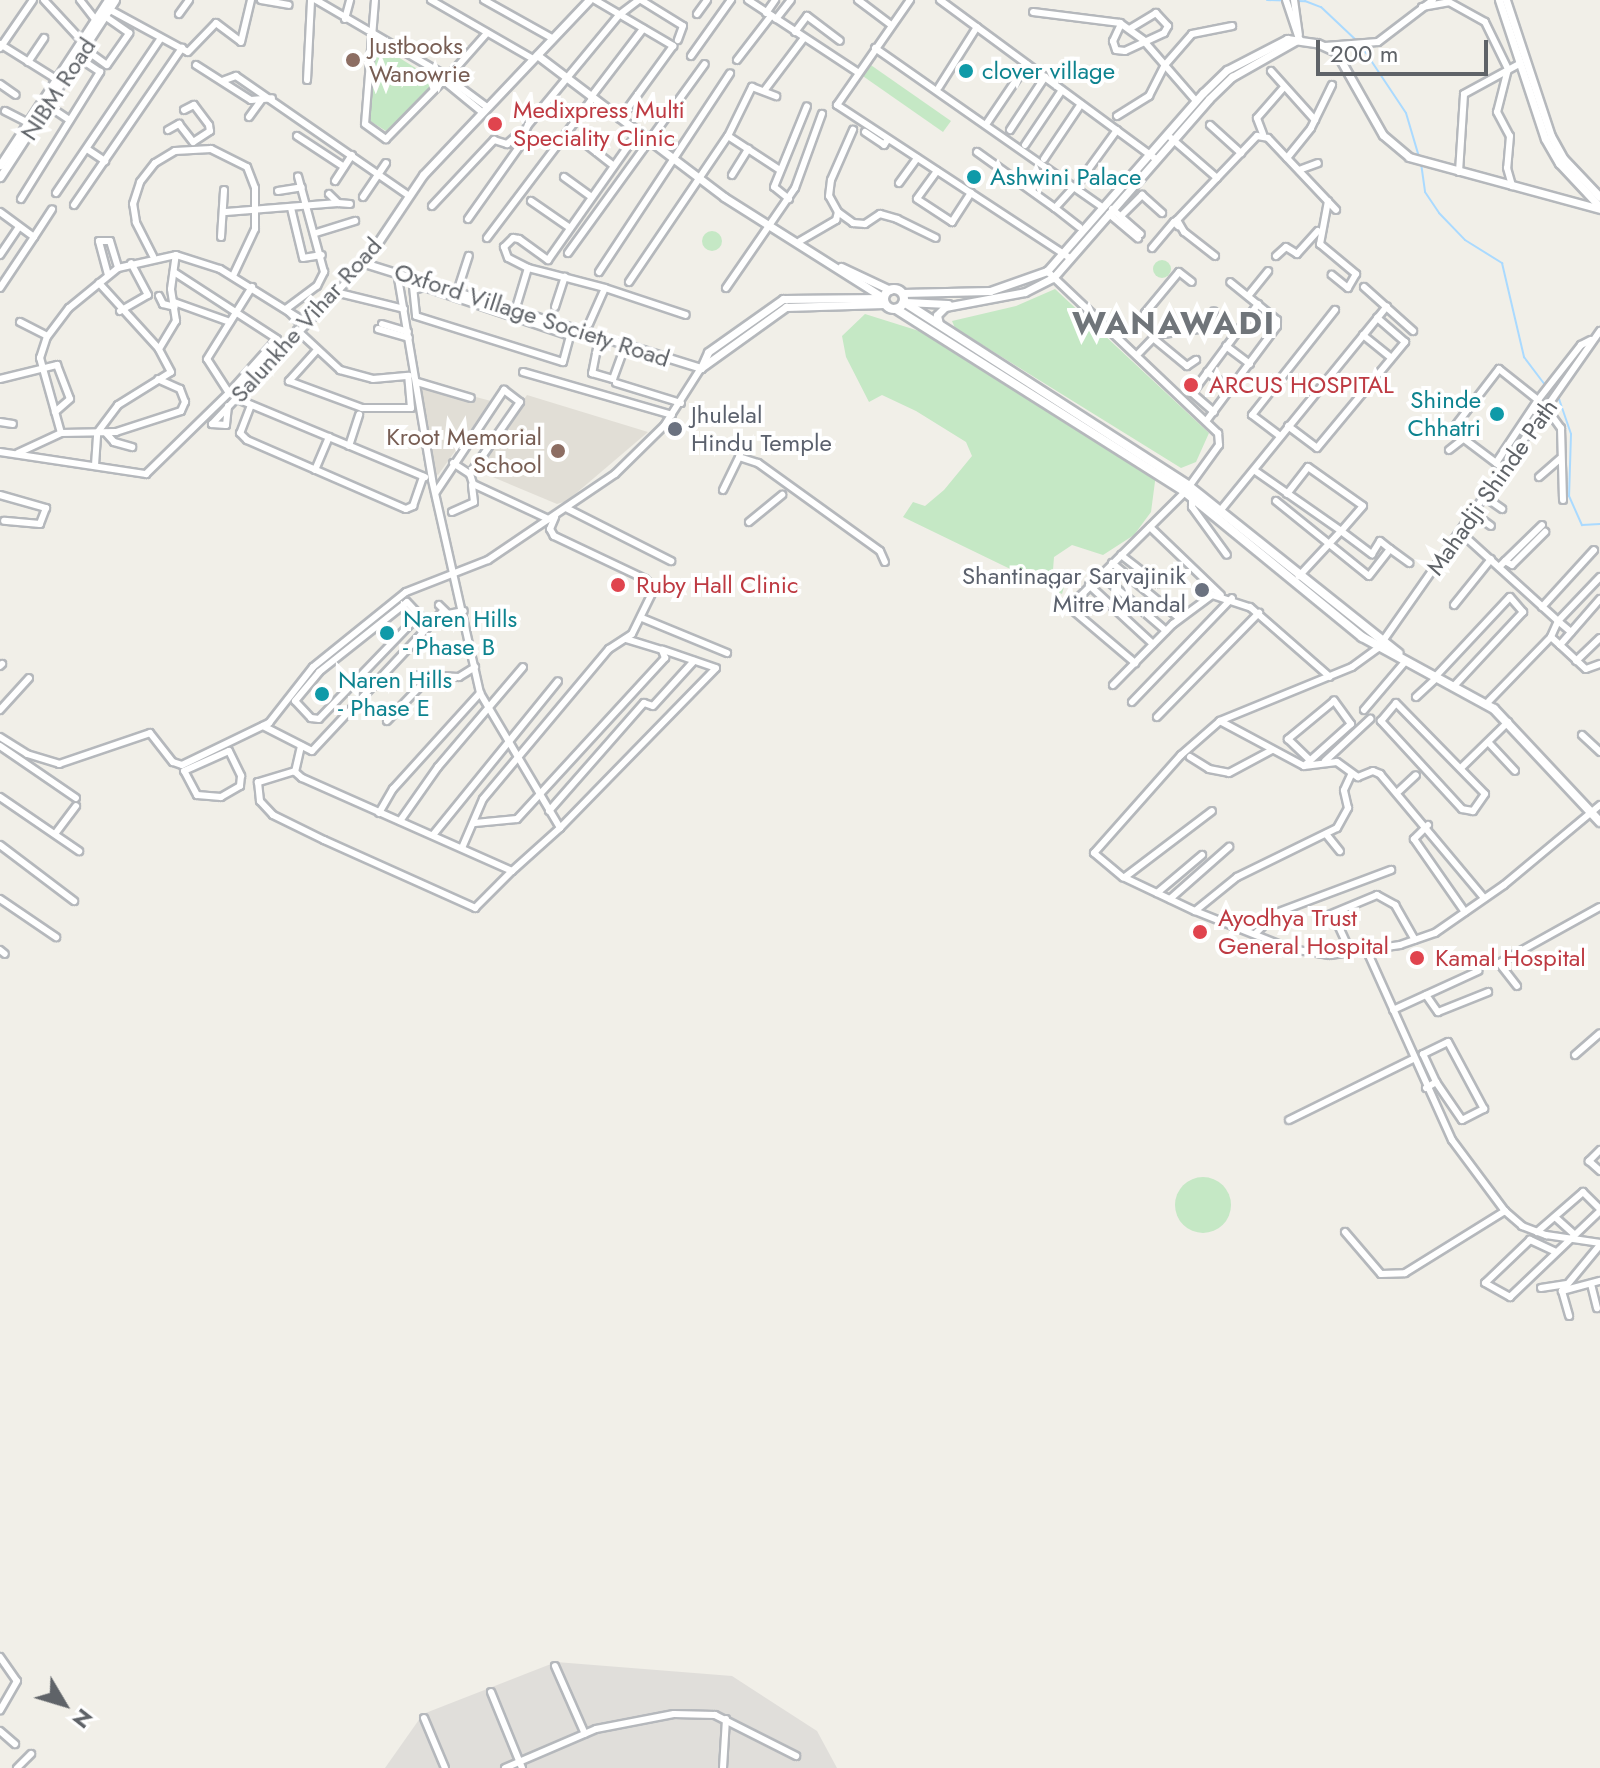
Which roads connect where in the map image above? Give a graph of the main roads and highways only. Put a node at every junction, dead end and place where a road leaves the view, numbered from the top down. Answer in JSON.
{"nodes":[{"id":1,"x":901,"y":301,"type":"junction"},
{"id":2,"x":1189,"y":492,"type":"junction"},
{"id":3,"x":1380,"y":646,"type":"junction"},
{"id":4,"x":1435,"y":678,"type":"junction"},
{"id":5,"x":1597,"y":814,"type":"edge"}],
"edges":[{"from":1,"to":1,"type":"main road"},
{"from":1,"to":2,"type":"main road"},
{"from":1,"to":2,"type":"main road"},
{"from":2,"to":3,"type":"main road"},
{"from":3,"to":4,"type":"main road"},
{"from":3,"to":4,"type":"main road"},
{"from":4,"to":5,"type":"main road"},
{"from":4,"to":5,"type":"main road"}]}
